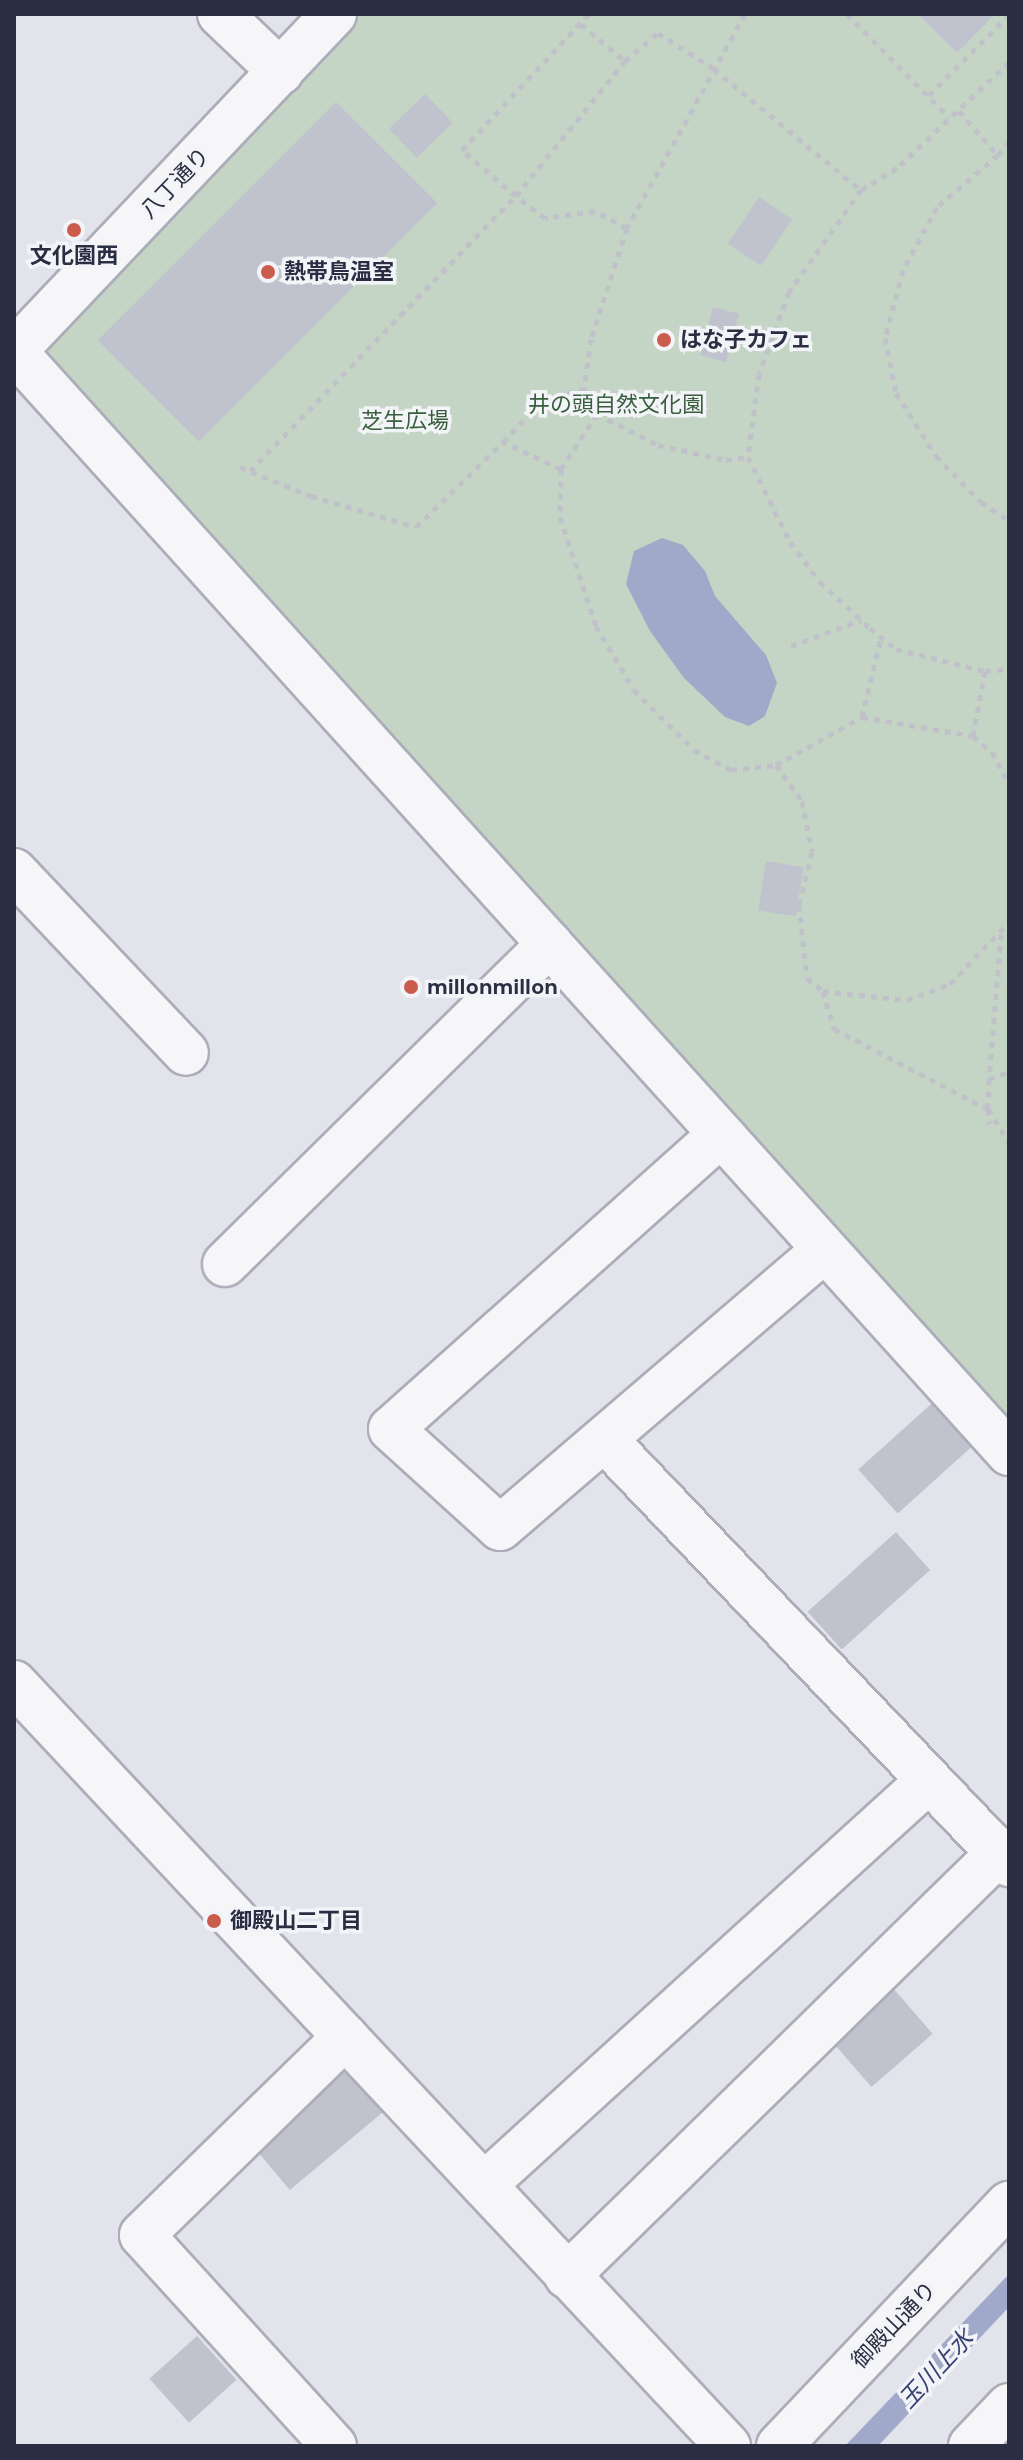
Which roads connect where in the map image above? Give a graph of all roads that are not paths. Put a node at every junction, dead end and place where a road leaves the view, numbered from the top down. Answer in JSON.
{"nodes":[{"id":1,"x":220,"y":14,"type":"edge"},
{"id":2,"x":334,"y":14,"type":"edge"},
{"id":3,"x":281,"y":72,"type":"junction"},
{"id":4,"x":14,"y":351,"type":"edge"},
{"id":5,"x":14,"y":871,"type":"edge"},
{"id":6,"x":550,"y":944,"type":"junction"},
{"id":7,"x":186,"y":1053,"type":"dead end"},
{"id":8,"x":720,"y":1135,"type":"junction"},
{"id":9,"x":824,"y":1250,"type":"junction"},
{"id":10,"x":225,"y":1264,"type":"dead end"},
{"id":11,"x":605,"y":1440,"type":"junction"},
{"id":12,"x":1009,"y":1453,"type":"edge"},
{"id":13,"x":14,"y":1683,"type":"edge"},
{"id":14,"x":928,"y":1781,"type":"junction"},
{"id":15,"x":1004,"y":1858,"type":"edge"},
{"id":16,"x":345,"y":2037,"type":"junction"},
{"id":17,"x":484,"y":2185,"type":"junction"},
{"id":18,"x":1009,"y":2204,"type":"edge"},
{"id":19,"x":567,"y":2276,"type":"junction"},
{"id":20,"x":1009,"y":2406,"type":"edge"},
{"id":21,"x":334,"y":2446,"type":"edge"},
{"id":22,"x":728,"y":2446,"type":"edge"},
{"id":23,"x":779,"y":2446,"type":"edge"},
{"id":24,"x":971,"y":2446,"type":"edge"}],
"edges":[{"from":1,"to":3,"type":"street"},
{"from":2,"to":3,"type":"street","name":"八丁通り"},
{"from":3,"to":4,"type":"street","name":"八丁通り"},
{"from":4,"to":6,"type":"street"},
{"from":5,"to":7,"type":"street"},
{"from":6,"to":8,"type":"street"},
{"from":6,"to":10,"type":"street"},
{"from":8,"to":9,"type":"street"},
{"from":8,"to":11,"type":"street"},
{"from":9,"to":11,"type":"street"},
{"from":9,"to":12,"type":"street"},
{"from":11,"to":14,"type":"street"},
{"from":13,"to":16,"type":"street"},
{"from":14,"to":15,"type":"street"},
{"from":14,"to":17,"type":"street"},
{"from":15,"to":19,"type":"street"},
{"from":16,"to":17,"type":"street"},
{"from":16,"to":21,"type":"street"},
{"from":17,"to":19,"type":"street"},
{"from":18,"to":23,"type":"street","name":"御殿山通り"},
{"from":19,"to":22,"type":"street"},
{"from":20,"to":24,"type":"street"}]}
